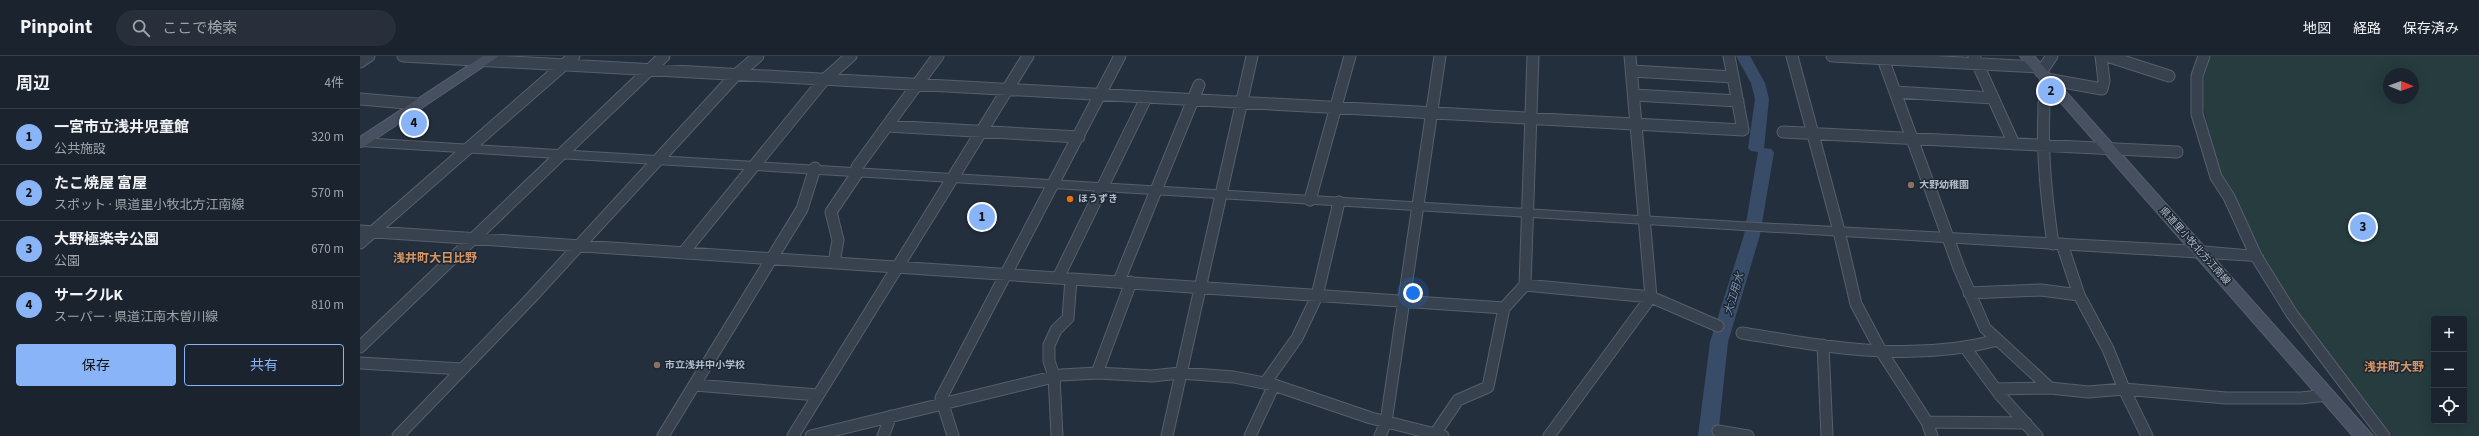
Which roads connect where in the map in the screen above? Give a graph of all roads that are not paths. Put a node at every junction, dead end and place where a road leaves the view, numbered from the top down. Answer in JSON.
{"nodes":[{"id":1,"x":369,"y":56,"type":"edge"},
{"id":2,"x":403,"y":56,"type":"edge"},
{"id":3,"x":574,"y":56,"type":"edge"},
{"id":4,"x":664,"y":56,"type":"edge"},
{"id":5,"x":758,"y":56,"type":"edge"},
{"id":6,"x":851,"y":56,"type":"edge"},
{"id":7,"x":938,"y":56,"type":"edge"},
{"id":8,"x":1028,"y":56,"type":"edge"},
{"id":9,"x":1120,"y":56,"type":"edge"},
{"id":10,"x":1252,"y":56,"type":"edge"},
{"id":11,"x":1350,"y":56,"type":"edge"},
{"id":12,"x":1440,"y":56,"type":"edge"},
{"id":13,"x":1533,"y":56,"type":"edge"},
{"id":14,"x":1630,"y":56,"type":"edge"},
{"id":15,"x":1730,"y":56,"type":"edge"},
{"id":16,"x":1792,"y":56,"type":"edge"},
{"id":17,"x":1832,"y":56,"type":"edge"},
{"id":18,"x":2052,"y":56,"type":"edge"},
{"id":19,"x":2101,"y":56,"type":"edge"},
{"id":20,"x":2107,"y":56,"type":"edge"},
{"id":21,"x":2204,"y":56,"type":"edge"},
{"id":22,"x":1883,"y":57,"type":"edge"},
{"id":23,"x":488,"y":59,"type":"edge"},
{"id":24,"x":1976,"y":60,"type":"edge"},
{"id":25,"x":2134,"y":60,"type":"edge"},
{"id":26,"x":360,"y":62,"type":"edge"},
{"id":27,"x":563,"y":65,"type":"junction"},
{"id":28,"x":2038,"y":69,"type":"edge"},
{"id":29,"x":650,"y":70,"type":"junction"},
{"id":30,"x":1632,"y":71,"type":"junction"},
{"id":31,"x":735,"y":76,"type":"junction"},
{"id":32,"x":2169,"y":76,"type":"dead end"},
{"id":33,"x":1733,"y":77,"type":"junction"},
{"id":34,"x":824,"y":80,"type":"junction"},
{"id":35,"x":918,"y":84,"type":"junction"},
{"id":36,"x":1199,"y":85,"type":"dead end"},
{"id":37,"x":1009,"y":90,"type":"junction"},
{"id":38,"x":1895,"y":92,"type":"junction"},
{"id":39,"x":1101,"y":95,"type":"junction"},
{"id":40,"x":1634,"y":95,"type":"junction"},
{"id":41,"x":1146,"y":98,"type":"junction"},
{"id":42,"x":1993,"y":98,"type":"junction"},
{"id":43,"x":360,"y":100,"type":"edge"},
{"id":44,"x":1193,"y":100,"type":"junction"},
{"id":45,"x":1738,"y":101,"type":"junction"},
{"id":46,"x":1242,"y":103,"type":"junction"},
{"id":47,"x":418,"y":104,"type":"junction"},
{"id":48,"x":1336,"y":109,"type":"junction"},
{"id":49,"x":1431,"y":113,"type":"junction"},
{"id":50,"x":1531,"y":118,"type":"junction"},
{"id":51,"x":1636,"y":123,"type":"junction"},
{"id":52,"x":887,"y":126,"type":"junction"},
{"id":53,"x":984,"y":131,"type":"junction"},
{"id":54,"x":1782,"y":132,"type":"dead end"},
{"id":55,"x":1812,"y":134,"type":"junction"},
{"id":56,"x":1079,"y":137,"type":"junction"},
{"id":57,"x":1913,"y":138,"type":"junction"},
{"id":58,"x":360,"y":143,"type":"edge"},
{"id":59,"x":2014,"y":144,"type":"junction"},
{"id":60,"x":2044,"y":147,"type":"junction"},
{"id":61,"x":466,"y":148,"type":"junction"},
{"id":62,"x":2109,"y":149,"type":"junction"},
{"id":63,"x":2177,"y":152,"type":"dead end"},
{"id":64,"x":563,"y":154,"type":"junction"},
{"id":65,"x":658,"y":160,"type":"junction"},
{"id":66,"x":755,"y":165,"type":"junction"},
{"id":67,"x":814,"y":168,"type":"junction"},
{"id":68,"x":858,"y":172,"type":"junction"},
{"id":69,"x":955,"y":177,"type":"junction"},
{"id":70,"x":1055,"y":183,"type":"junction"},
{"id":71,"x":1102,"y":187,"type":"junction"},
{"id":72,"x":1156,"y":191,"type":"junction"},
{"id":73,"x":1220,"y":195,"type":"junction"},
{"id":74,"x":1310,"y":200,"type":"junction"},
{"id":75,"x":1339,"y":202,"type":"junction"},
{"id":76,"x":1419,"y":206,"type":"junction"},
{"id":77,"x":1528,"y":212,"type":"junction"},
{"id":78,"x":1646,"y":219,"type":"junction"},
{"id":79,"x":1839,"y":230,"type":"junction"},
{"id":80,"x":360,"y":231,"type":"edge"},
{"id":81,"x":373,"y":232,"type":"junction"},
{"id":82,"x":1949,"y":237,"type":"junction"},
{"id":83,"x":474,"y":239,"type":"junction"},
{"id":84,"x":360,"y":243,"type":"edge"},
{"id":85,"x":2058,"y":244,"type":"junction"},
{"id":86,"x":579,"y":245,"type":"junction"},
{"id":87,"x":2199,"y":251,"type":"junction"},
{"id":88,"x":683,"y":252,"type":"junction"},
{"id":89,"x":2256,"y":256,"type":"junction"},
{"id":90,"x":770,"y":259,"type":"junction"},
{"id":91,"x":834,"y":263,"type":"junction"},
{"id":92,"x":896,"y":268,"type":"junction"},
{"id":93,"x":1007,"y":274,"type":"junction"},
{"id":94,"x":1058,"y":278,"type":"junction"},
{"id":95,"x":1071,"y":278,"type":"junction"},
{"id":96,"x":1119,"y":281,"type":"junction"},
{"id":97,"x":1131,"y":282,"type":"junction"},
{"id":98,"x":1525,"y":285,"type":"junction"},
{"id":99,"x":1199,"y":288,"type":"junction"},
{"id":100,"x":1969,"y":293,"type":"junction"},
{"id":101,"x":1317,"y":296,"type":"junction"},
{"id":102,"x":2079,"y":296,"type":"junction"},
{"id":103,"x":1651,"y":297,"type":"junction"},
{"id":104,"x":1404,"y":301,"type":"junction"},
{"id":105,"x":1504,"y":308,"type":"junction"},
{"id":106,"x":1718,"y":326,"type":"dead end"},
{"id":107,"x":1742,"y":333,"type":"dead end"},
{"id":108,"x":1998,"y":340,"type":"junction"},
{"id":109,"x":1823,"y":344,"type":"junction"},
{"id":110,"x":360,"y":347,"type":"edge"},
{"id":111,"x":1967,"y":350,"type":"junction"},
{"id":112,"x":1881,"y":351,"type":"junction"},
{"id":113,"x":360,"y":363,"type":"edge"},
{"id":114,"x":462,"y":369,"type":"junction"},
{"id":115,"x":1096,"y":373,"type":"junction"},
{"id":116,"x":1180,"y":373,"type":"junction"},
{"id":117,"x":1054,"y":376,"type":"junction"},
{"id":118,"x":1269,"y":384,"type":"junction"},
{"id":119,"x":695,"y":385,"type":"junction"},
{"id":120,"x":2050,"y":388,"type":"junction"},
{"id":121,"x":2124,"y":388,"type":"junction"},
{"id":122,"x":1996,"y":389,"type":"junction"},
{"id":123,"x":818,"y":395,"type":"junction"},
{"id":124,"x":2327,"y":395,"type":"junction"},
{"id":125,"x":944,"y":402,"type":"junction"},
{"id":126,"x":891,"y":416,"type":"junction"},
{"id":127,"x":1386,"y":422,"type":"junction"},
{"id":128,"x":1927,"y":422,"type":"junction"},
{"id":129,"x":2026,"y":423,"type":"junction"},
{"id":130,"x":1718,"y":431,"type":"dead end"},
{"id":131,"x":1439,"y":435,"type":"edge"},
{"id":132,"x":398,"y":436,"type":"edge"},
{"id":133,"x":663,"y":436,"type":"edge"},
{"id":134,"x":793,"y":436,"type":"edge"},
{"id":135,"x":811,"y":436,"type":"edge"},
{"id":136,"x":884,"y":436,"type":"edge"},
{"id":137,"x":953,"y":436,"type":"edge"},
{"id":138,"x":1057,"y":436,"type":"edge"},
{"id":139,"x":1167,"y":436,"type":"edge"},
{"id":140,"x":1250,"y":436,"type":"edge"},
{"id":141,"x":1380,"y":436,"type":"edge"},
{"id":142,"x":1549,"y":436,"type":"edge"},
{"id":143,"x":1748,"y":436,"type":"edge"},
{"id":144,"x":1827,"y":436,"type":"edge"},
{"id":145,"x":1932,"y":436,"type":"edge"},
{"id":146,"x":2037,"y":436,"type":"edge"},
{"id":147,"x":2147,"y":436,"type":"edge"},
{"id":148,"x":2364,"y":436,"type":"edge"},
{"id":149,"x":2384,"y":436,"type":"edge"}],
"edges":[{"from":1,"to":26,"type":"street"},
{"from":2,"to":23,"type":"street"},
{"from":3,"to":27,"type":"street"},
{"from":4,"to":29,"type":"street"},
{"from":5,"to":31,"type":"street"},
{"from":6,"to":34,"type":"street"},
{"from":7,"to":35,"type":"street"},
{"from":8,"to":37,"type":"street"},
{"from":9,"to":39,"type":"street"},
{"from":10,"to":46,"type":"street"},
{"from":11,"to":48,"type":"street"},
{"from":12,"to":49,"type":"street"},
{"from":13,"to":50,"type":"street"},
{"from":14,"to":30,"type":"street"},
{"from":15,"to":33,"type":"street"},
{"from":16,"to":55,"type":"street"},
{"from":17,"to":22,"type":"street"},
{"from":18,"to":28,"type":"street"},
{"from":19,"to":28,"type":"street"},
{"from":20,"to":25,"type":"street"},
{"from":21,"to":89,"type":"street"},
{"from":22,"to":24,"type":"street"},
{"from":22,"to":38,"type":"street"},
{"from":23,"to":27,"type":"street"},
{"from":23,"to":47,"type":"main road"},
{"from":24,"to":28,"type":"street"},
{"from":24,"to":42,"type":"street"},
{"from":25,"to":32,"type":"street"},
{"from":27,"to":29,"type":"street"},
{"from":27,"to":61,"type":"street"},
{"from":28,"to":60,"type":"street"},
{"from":28,"to":62,"type":"main road","name":"県道里小牧北方江南線"},
{"from":29,"to":31,"type":"street"},
{"from":29,"to":64,"type":"street"},
{"from":30,"to":33,"type":"street"},
{"from":30,"to":40,"type":"street"},
{"from":31,"to":34,"type":"street"},
{"from":31,"to":65,"type":"street"},
{"from":33,"to":45,"type":"street"},
{"from":34,"to":35,"type":"street"},
{"from":34,"to":66,"type":"street"},
{"from":35,"to":37,"type":"street"},
{"from":35,"to":52,"type":"street"},
{"from":36,"to":44,"type":"street"},
{"from":37,"to":39,"type":"street"},
{"from":37,"to":53,"type":"street"},
{"from":38,"to":42,"type":"street"},
{"from":38,"to":57,"type":"street"},
{"from":39,"to":41,"type":"street"},
{"from":39,"to":56,"type":"street"},
{"from":40,"to":45,"type":"street"},
{"from":40,"to":51,"type":"street"},
{"from":41,"to":44,"type":"street"},
{"from":41,"to":71,"type":"street"},
{"from":42,"to":59,"type":"street"},
{"from":43,"to":47,"type":"street"},
{"from":44,"to":46,"type":"street"},
{"from":44,"to":72,"type":"street"},
{"from":45,"to":51,"type":"street"},
{"from":46,"to":48,"type":"street"},
{"from":46,"to":73,"type":"street"},
{"from":47,"to":58,"type":"main road"},
{"from":48,"to":49,"type":"street"},
{"from":48,"to":74,"type":"street"},
{"from":49,"to":50,"type":"street"},
{"from":49,"to":76,"type":"street"},
{"from":50,"to":51,"type":"street"},
{"from":50,"to":77,"type":"street"},
{"from":51,"to":78,"type":"street"},
{"from":52,"to":53,"type":"street"},
{"from":52,"to":68,"type":"street"},
{"from":53,"to":56,"type":"street"},
{"from":53,"to":69,"type":"street"},
{"from":54,"to":55,"type":"street"},
{"from":55,"to":57,"type":"street"},
{"from":55,"to":79,"type":"street"},
{"from":56,"to":70,"type":"street"},
{"from":57,"to":59,"type":"street"},
{"from":57,"to":82,"type":"street"},
{"from":58,"to":61,"type":"street"},
{"from":59,"to":60,"type":"street"},
{"from":60,"to":62,"type":"street"},
{"from":60,"to":85,"type":"street"},
{"from":61,"to":64,"type":"street"},
{"from":61,"to":81,"type":"street"},
{"from":62,"to":63,"type":"street"},
{"from":62,"to":87,"type":"main road","name":"県道里小牧北方江南線"},
{"from":64,"to":65,"type":"street"},
{"from":64,"to":83,"type":"street"},
{"from":65,"to":66,"type":"street"},
{"from":65,"to":86,"type":"street"},
{"from":66,"to":67,"type":"street"},
{"from":66,"to":88,"type":"street"},
{"from":67,"to":68,"type":"street"},
{"from":67,"to":90,"type":"street"},
{"from":68,"to":69,"type":"street"},
{"from":68,"to":91,"type":"street"},
{"from":69,"to":70,"type":"street"},
{"from":69,"to":92,"type":"street"},
{"from":70,"to":71,"type":"street"},
{"from":70,"to":93,"type":"street"},
{"from":71,"to":72,"type":"street"},
{"from":71,"to":94,"type":"street"},
{"from":72,"to":73,"type":"street"},
{"from":72,"to":96,"type":"street"},
{"from":73,"to":74,"type":"street"},
{"from":73,"to":99,"type":"street"},
{"from":74,"to":75,"type":"street"},
{"from":75,"to":76,"type":"street"},
{"from":75,"to":101,"type":"street"},
{"from":76,"to":77,"type":"street"},
{"from":76,"to":104,"type":"street"},
{"from":77,"to":78,"type":"street"},
{"from":77,"to":98,"type":"street"},
{"from":78,"to":79,"type":"street"},
{"from":78,"to":103,"type":"street"},
{"from":79,"to":82,"type":"street"},
{"from":79,"to":112,"type":"street"},
{"from":80,"to":81,"type":"street"},
{"from":81,"to":83,"type":"street"},
{"from":81,"to":84,"type":"street"},
{"from":82,"to":85,"type":"street"},
{"from":82,"to":100,"type":"street"},
{"from":83,"to":86,"type":"street"},
{"from":83,"to":110,"type":"street"},
{"from":85,"to":87,"type":"street"},
{"from":85,"to":102,"type":"street"},
{"from":86,"to":88,"type":"street"},
{"from":86,"to":114,"type":"street"},
{"from":87,"to":89,"type":"street"},
{"from":87,"to":124,"type":"main road","name":"県道里小牧北方江南線"},
{"from":88,"to":90,"type":"street"},
{"from":89,"to":149,"type":"street"},
{"from":90,"to":91,"type":"street"},
{"from":90,"to":119,"type":"street"},
{"from":91,"to":92,"type":"street"},
{"from":92,"to":93,"type":"street"},
{"from":92,"to":123,"type":"street"},
{"from":93,"to":94,"type":"street"},
{"from":93,"to":125,"type":"street"},
{"from":94,"to":95,"type":"street"},
{"from":95,"to":96,"type":"street"},
{"from":95,"to":117,"type":"street"},
{"from":96,"to":97,"type":"street"},
{"from":97,"to":99,"type":"street"},
{"from":97,"to":115,"type":"street"},
{"from":98,"to":103,"type":"street"},
{"from":98,"to":105,"type":"street"},
{"from":99,"to":101,"type":"street"},
{"from":99,"to":116,"type":"street"},
{"from":100,"to":102,"type":"street"},
{"from":100,"to":108,"type":"street"},
{"from":101,"to":104,"type":"street"},
{"from":101,"to":118,"type":"street"},
{"from":102,"to":121,"type":"street"},
{"from":103,"to":106,"type":"street"},
{"from":103,"to":142,"type":"street"},
{"from":104,"to":105,"type":"street"},
{"from":104,"to":127,"type":"street"},
{"from":105,"to":131,"type":"street"},
{"from":107,"to":109,"type":"street"},
{"from":108,"to":111,"type":"street"},
{"from":108,"to":120,"type":"street"},
{"from":109,"to":112,"type":"street"},
{"from":109,"to":144,"type":"street"},
{"from":111,"to":112,"type":"street"},
{"from":111,"to":122,"type":"street"},
{"from":112,"to":128,"type":"street"},
{"from":113,"to":114,"type":"street"},
{"from":114,"to":132,"type":"street"},
{"from":115,"to":116,"type":"street"},
{"from":115,"to":117,"type":"street"},
{"from":116,"to":118,"type":"street"},
{"from":116,"to":139,"type":"street"},
{"from":117,"to":125,"type":"street"},
{"from":117,"to":138,"type":"street"},
{"from":118,"to":127,"type":"street"},
{"from":118,"to":140,"type":"street"},
{"from":119,"to":123,"type":"street"},
{"from":119,"to":133,"type":"street"},
{"from":120,"to":121,"type":"street"},
{"from":120,"to":122,"type":"street"},
{"from":121,"to":124,"type":"street"},
{"from":121,"to":147,"type":"street"},
{"from":122,"to":129,"type":"street"},
{"from":123,"to":134,"type":"street"},
{"from":124,"to":148,"type":"main road","name":"県道里小牧北方江南線"},
{"from":125,"to":126,"type":"street"},
{"from":125,"to":137,"type":"street"},
{"from":126,"to":135,"type":"street"},
{"from":126,"to":136,"type":"street"},
{"from":127,"to":131,"type":"street"},
{"from":127,"to":141,"type":"street"},
{"from":128,"to":129,"type":"street"},
{"from":128,"to":145,"type":"street"},
{"from":129,"to":146,"type":"street"},
{"from":130,"to":143,"type":"street"}]}
